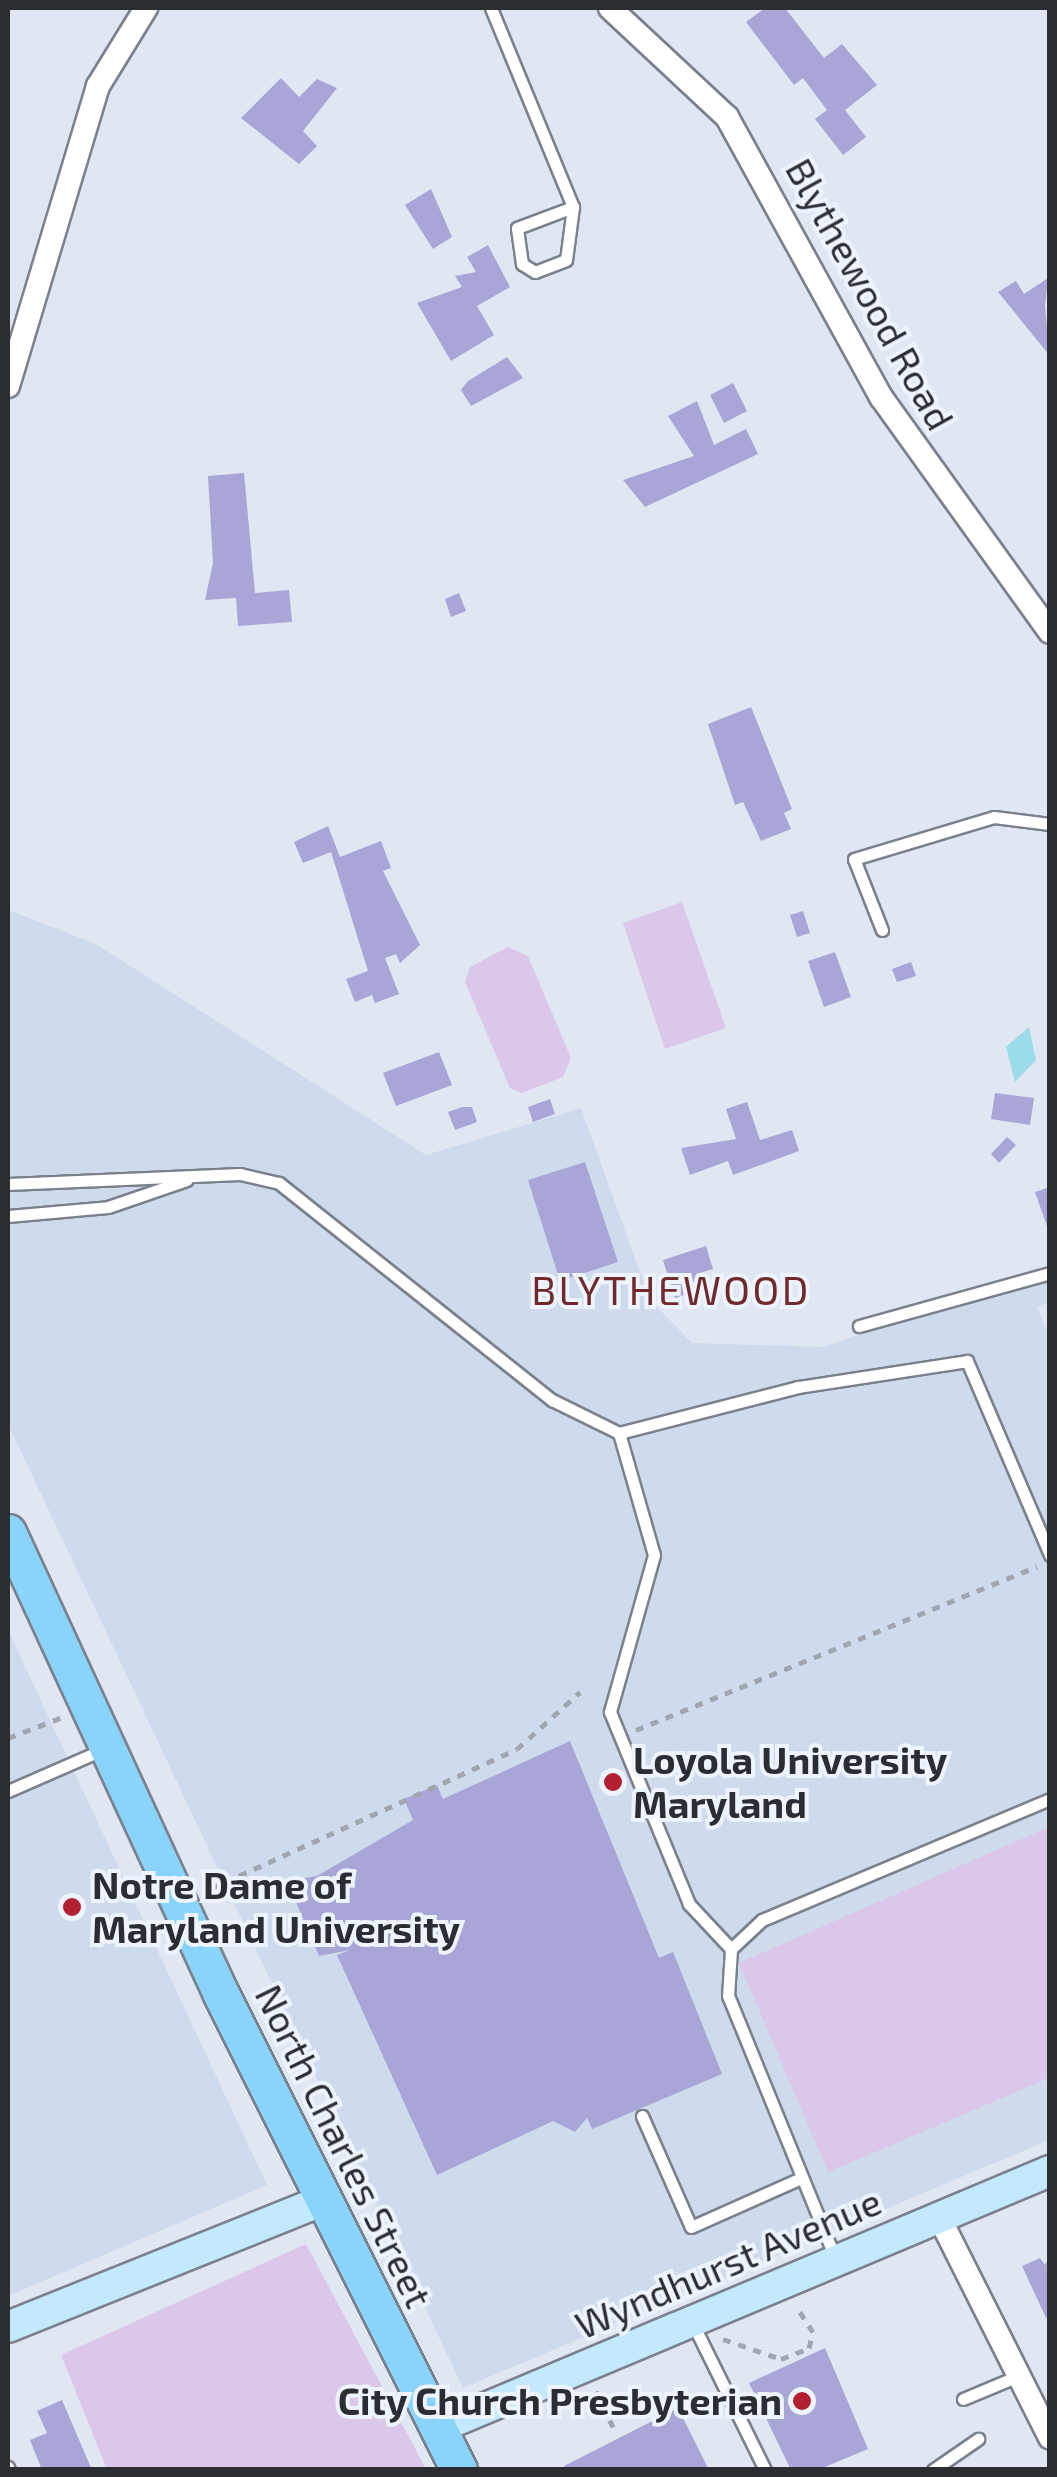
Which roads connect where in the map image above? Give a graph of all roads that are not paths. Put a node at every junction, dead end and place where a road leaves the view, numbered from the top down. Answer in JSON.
{"nodes":[{"id":1,"x":146,"y":8,"type":"edge"},
{"id":2,"x":490,"y":8,"type":"edge"},
{"id":3,"x":610,"y":8,"type":"edge"},
{"id":4,"x":574,"y":207,"type":"junction"},
{"id":5,"x":8,"y":386,"type":"edge"},
{"id":6,"x":1050,"y":632,"type":"edge"},
{"id":7,"x":1050,"y":824,"type":"edge"},
{"id":8,"x":882,"y":930,"type":"dead end"},
{"id":9,"x":191,"y":1178,"type":"junction"},
{"id":10,"x":8,"y":1184,"type":"edge"},
{"id":11,"x":8,"y":1216,"type":"edge"},
{"id":12,"x":1050,"y":1273,"type":"edge"},
{"id":13,"x":859,"y":1326,"type":"dead end"},
{"id":14,"x":619,"y":1434,"type":"junction"},
{"id":15,"x":8,"y":1532,"type":"edge"},
{"id":16,"x":1050,"y":1558,"type":"edge"},
{"id":17,"x":106,"y":1748,"type":"junction"},
{"id":18,"x":8,"y":1791,"type":"edge"},
{"id":19,"x":1050,"y":1799,"type":"edge"},
{"id":20,"x":731,"y":1949,"type":"junction"},
{"id":21,"x":642,"y":2116,"type":"dead end"},
{"id":22,"x":1050,"y":2171,"type":"edge"},
{"id":23,"x":799,"y":2179,"type":"junction"},
{"id":24,"x":322,"y":2201,"type":"junction"},
{"id":25,"x":938,"y":2218,"type":"junction"},
{"id":26,"x":836,"y":2260,"type":"junction"},
{"id":27,"x":692,"y":2322,"type":"junction"},
{"id":28,"x":8,"y":2327,"type":"edge"},
{"id":29,"x":1018,"y":2376,"type":"junction"},
{"id":30,"x":962,"y":2399,"type":"dead end"},
{"id":31,"x":438,"y":2428,"type":"junction"},
{"id":32,"x":1050,"y":2438,"type":"edge"},
{"id":33,"x":978,"y":2440,"type":"dead end"},
{"id":34,"x":460,"y":2470,"type":"edge"},
{"id":35,"x":766,"y":2470,"type":"edge"},
{"id":36,"x":933,"y":2470,"type":"edge"}],
"edges":[{"from":1,"to":5,"type":"street"},
{"from":2,"to":4,"type":"lane"},
{"from":3,"to":6,"type":"street","name":"Blythewood Road"},
{"from":4,"to":4,"type":"lane"},
{"from":7,"to":8,"type":"lane"},
{"from":9,"to":10,"type":"lane"},
{"from":9,"to":11,"type":"lane"},
{"from":9,"to":14,"type":"lane"},
{"from":12,"to":13,"type":"lane"},
{"from":14,"to":16,"type":"lane"},
{"from":14,"to":20,"type":"lane"},
{"from":15,"to":17,"type":"main road","name":"North Charles Street"},
{"from":17,"to":18,"type":"lane"},
{"from":17,"to":24,"type":"main road","name":"North Charles Street"},
{"from":19,"to":20,"type":"lane"},
{"from":20,"to":23,"type":"lane"},
{"from":21,"to":23,"type":"lane"},
{"from":22,"to":25,"type":"street","name":"Wyndhurst Avenue"},
{"from":23,"to":26,"type":"lane"},
{"from":24,"to":28,"type":"street"},
{"from":24,"to":31,"type":"main road","name":"North Charles Street"},
{"from":25,"to":26,"type":"street","name":"Wyndhurst Avenue"},
{"from":25,"to":29,"type":"street"},
{"from":26,"to":27,"type":"street","name":"Wyndhurst Avenue"},
{"from":27,"to":31,"type":"street","name":"Wyndhurst Avenue"},
{"from":27,"to":35,"type":"lane"},
{"from":29,"to":30,"type":"lane"},
{"from":29,"to":32,"type":"street"},
{"from":31,"to":34,"type":"main road","name":"North Charles Street"},
{"from":33,"to":36,"type":"lane"}]}
